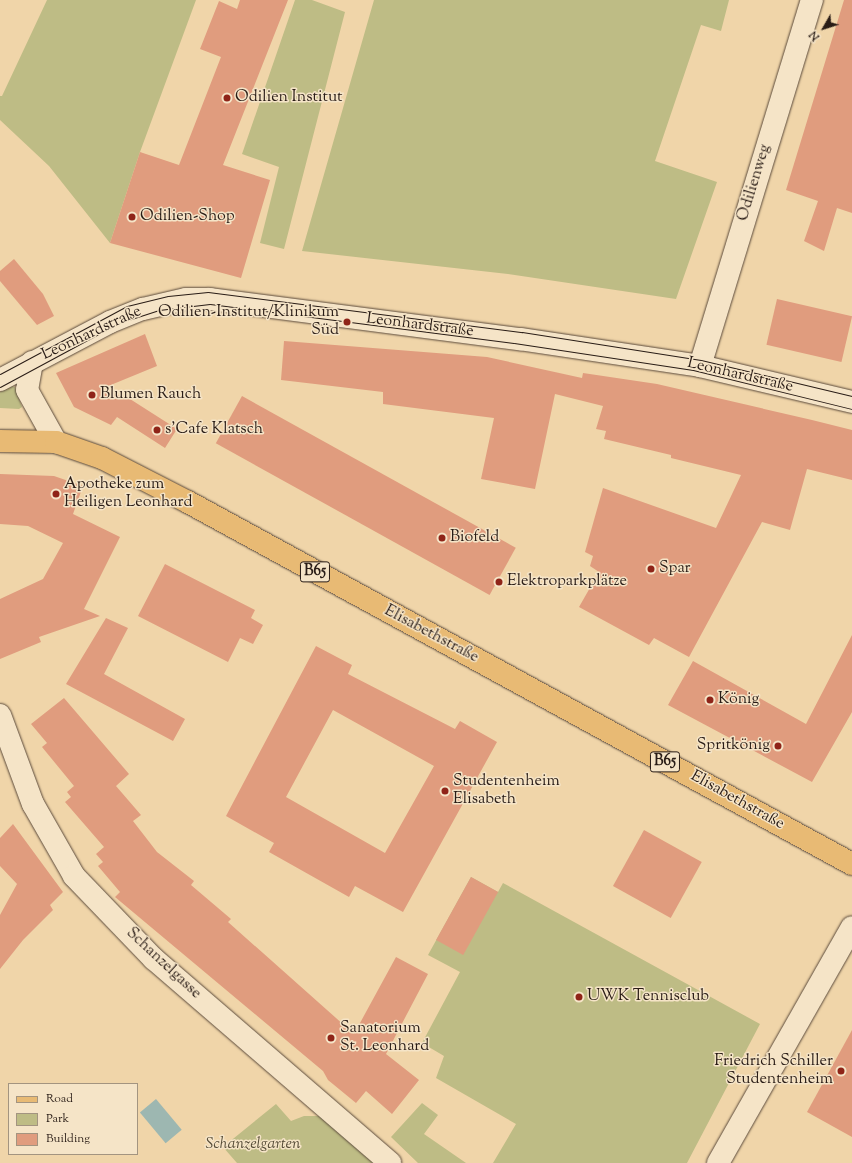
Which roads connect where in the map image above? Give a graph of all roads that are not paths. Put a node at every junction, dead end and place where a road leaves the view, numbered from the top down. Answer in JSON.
{"nodes":[{"id":1,"x":812,"y":0,"type":"edge"},
{"id":2,"x":32,"y":362,"type":"junction"},
{"id":3,"x":700,"y":366,"type":"junction"},
{"id":4,"x":0,"y":380,"type":"edge"},
{"id":5,"x":852,"y":402,"type":"edge"},
{"id":6,"x":0,"y":441,"type":"edge"},
{"id":7,"x":56,"y":442,"type":"junction"},
{"id":8,"x":0,"y":715,"type":"edge"},
{"id":9,"x":852,"y":864,"type":"edge"},
{"id":10,"x":852,"y":927,"type":"edge"},
{"id":11,"x":390,"y":1163,"type":"edge"},
{"id":12,"x":718,"y":1163,"type":"edge"}],
"edges":[{"from":1,"to":3,"type":"street","name":"Odilienweg"},
{"from":2,"to":3,"type":"street","name":"Leonhardstraße"},
{"from":2,"to":4,"type":"street","name":"Leonhardstraße"},
{"from":2,"to":7,"type":"street"},
{"from":3,"to":5,"type":"street","name":"Leonhardstraße"},
{"from":6,"to":7,"type":"main road","name":"Elisabethstraße","number":"B65"},
{"from":7,"to":9,"type":"main road","name":"Elisabethstraße","number":"B65"},
{"from":8,"to":11,"type":"street","name":"Schanzelgasse"},
{"from":10,"to":12,"type":"street"}]}
